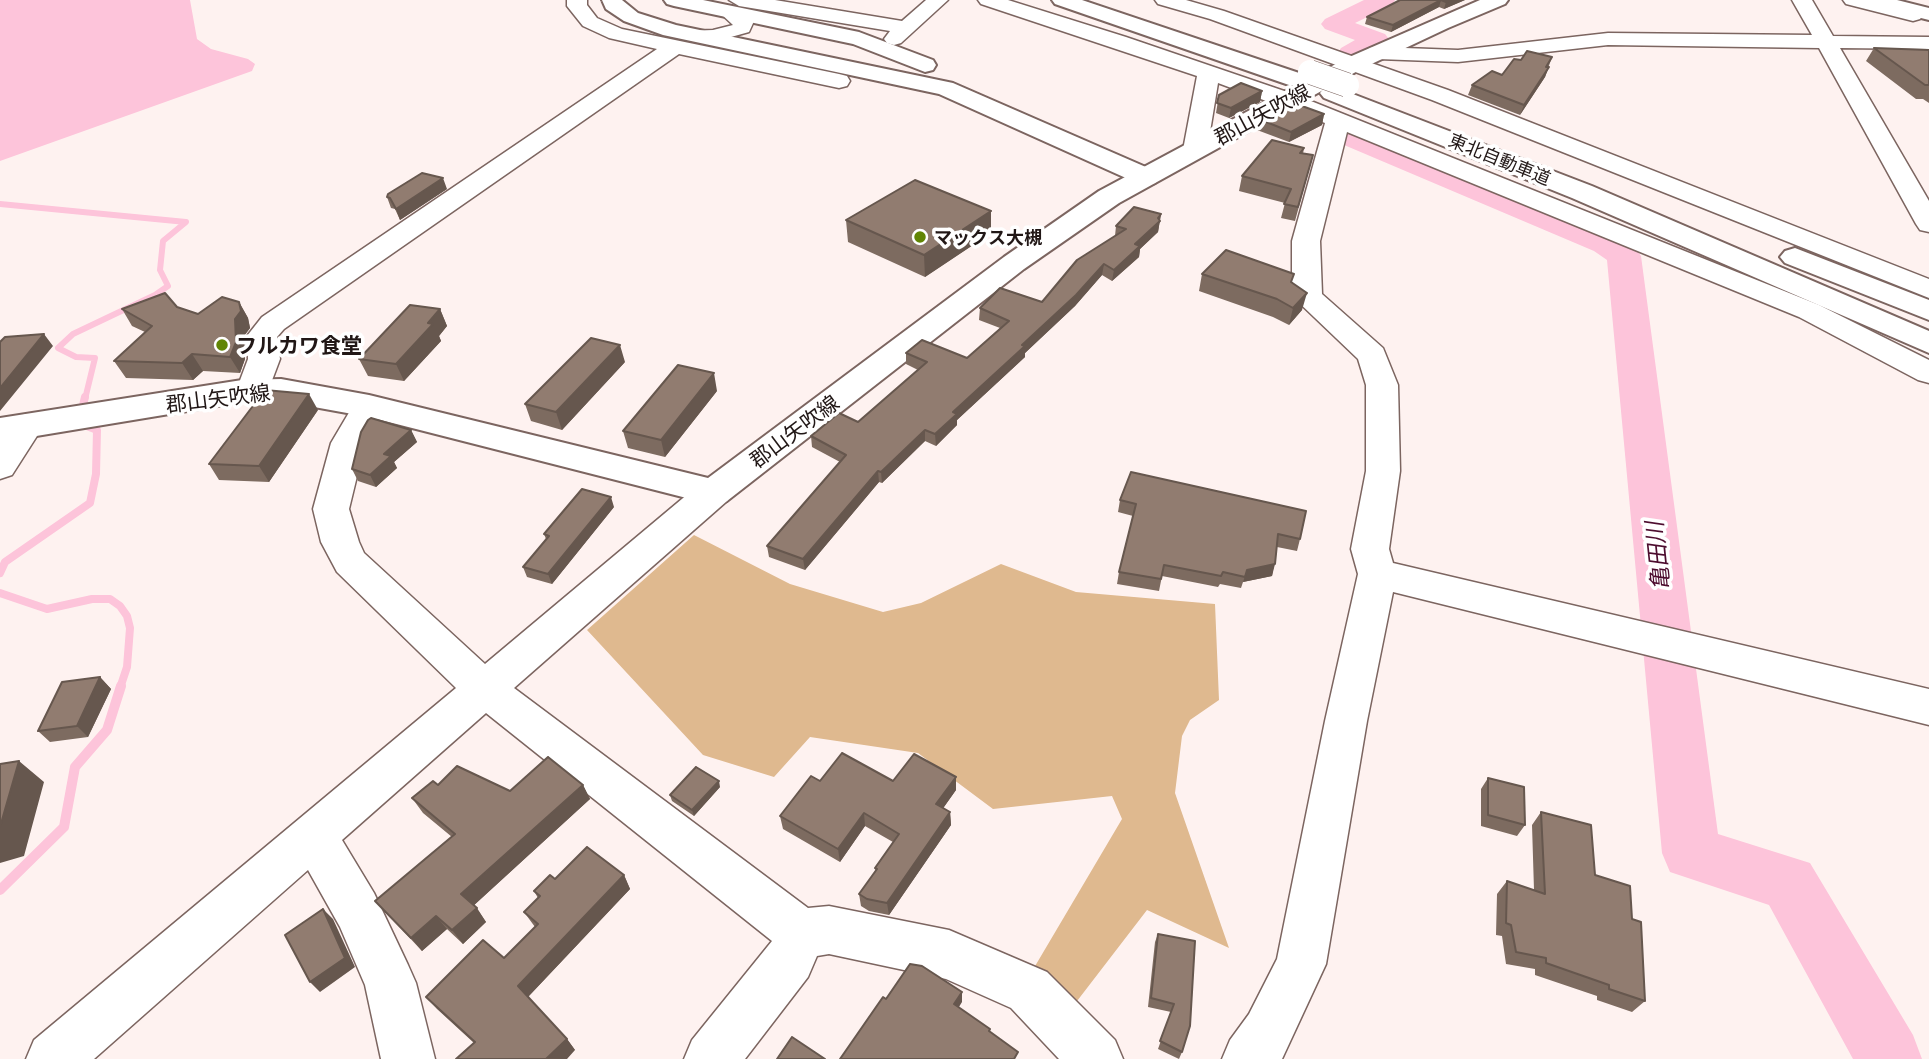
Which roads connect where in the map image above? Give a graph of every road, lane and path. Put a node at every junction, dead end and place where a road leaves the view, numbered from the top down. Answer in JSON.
{"nodes":[{"id":1,"x":578,"y":0,"type":"edge"},
{"id":2,"x":612,"y":0,"type":"edge"},
{"id":3,"x":674,"y":0,"type":"edge"},
{"id":4,"x":938,"y":0,"type":"edge"},
{"id":5,"x":988,"y":0,"type":"edge"},
{"id":6,"x":1062,"y":0,"type":"edge"},
{"id":7,"x":1096,"y":0,"type":"edge"},
{"id":8,"x":1165,"y":0,"type":"edge"},
{"id":9,"x":1498,"y":0,"type":"edge"},
{"id":10,"x":1802,"y":0,"type":"edge"},
{"id":11,"x":1853,"y":0,"type":"edge"},
{"id":12,"x":1872,"y":0,"type":"edge"},
{"id":13,"x":1892,"y":0,"type":"edge"},
{"id":14,"x":1917,"y":0,"type":"edge"},
{"id":15,"x":737,"y":3,"type":"edge"},
{"id":16,"x":1929,"y":3,"type":"edge"},
{"id":17,"x":1220,"y":7,"type":"edge"},
{"id":18,"x":1929,"y":14,"type":"edge"},
{"id":19,"x":806,"y":28,"type":"junction"},
{"id":20,"x":683,"y":41,"type":"junction"},
{"id":21,"x":1827,"y":43,"type":"junction"},
{"id":22,"x":1929,"y":43,"type":"edge"},
{"id":23,"x":783,"y":54,"type":"junction"},
{"id":24,"x":1209,"y":72,"type":"junction"},
{"id":25,"x":839,"y":81,"type":"dead end"},
{"id":26,"x":1350,"y":83,"type":"junction"},
{"id":27,"x":1298,"y":84,"type":"junction"},
{"id":28,"x":1195,"y":150,"type":"junction"},
{"id":29,"x":1152,"y":174,"type":"junction"},
{"id":30,"x":1671,"y":213,"type":"junction"},
{"id":31,"x":1929,"y":225,"type":"edge"},
{"id":32,"x":1929,"y":289,"type":"edge"},
{"id":33,"x":1929,"y":311,"type":"edge"},
{"id":34,"x":1929,"y":324,"type":"edge"},
{"id":35,"x":1929,"y":343,"type":"edge"},
{"id":36,"x":1929,"y":373,"type":"edge"},
{"id":37,"x":253,"y":391,"type":"junction"},
{"id":38,"x":369,"y":406,"type":"junction"},
{"id":39,"x":13,"y":428,"type":"edge"},
{"id":40,"x":0,"y":467,"type":"edge"},
{"id":41,"x":714,"y":492,"type":"junction"},
{"id":42,"x":1377,"y":574,"type":"junction"},
{"id":43,"x":485,"y":689,"type":"junction"},
{"id":44,"x":1929,"y":707,"type":"edge"},
{"id":45,"x":315,"y":837,"type":"junction"},
{"id":46,"x":801,"y":933,"type":"junction"},
{"id":47,"x":53,"y":1059,"type":"edge"},
{"id":48,"x":408,"y":1059,"type":"edge"},
{"id":49,"x":711,"y":1059,"type":"edge"},
{"id":50,"x":1096,"y":1059,"type":"edge"},
{"id":51,"x":1249,"y":1059,"type":"edge"}],
"edges":[{"from":1,"to":20,"type":"street"},
{"from":2,"to":20,"type":"main road"},
{"from":3,"to":15,"type":"main road"},
{"from":4,"to":15,"type":"street"},
{"from":5,"to":24,"type":"street"},
{"from":6,"to":27,"type":"main road"},
{"from":7,"to":27,"type":"main road"},
{"from":8,"to":17,"type":"street"},
{"from":9,"to":26,"type":"main road","name":"郡山矢吹線"},
{"from":10,"to":21,"type":"street"},
{"from":11,"to":18,"type":"street"},
{"from":12,"to":18,"type":"main road"},
{"from":13,"to":18,"type":"main road"},
{"from":14,"to":16,"type":"street"},
{"from":15,"to":19,"type":"main road"},
{"from":15,"to":20,"type":"street"},
{"from":17,"to":26,"type":"street"},
{"from":19,"to":23,"type":"street"},
{"from":19,"to":29,"type":"main road"},
{"from":20,"to":23,"type":"main road"},
{"from":20,"to":25,"type":"street"},
{"from":20,"to":37,"type":"street"},
{"from":21,"to":22,"type":"street"},
{"from":21,"to":26,"type":"street"},
{"from":21,"to":31,"type":"street"},
{"from":23,"to":29,"type":"main road"},
{"from":24,"to":27,"type":"street"},
{"from":24,"to":28,"type":"street"},
{"from":26,"to":27,"type":"main road","name":"郡山矢吹線"},
{"from":26,"to":27,"type":"street"},
{"from":26,"to":30,"type":"main road","name":"東北自動車道"},
{"from":26,"to":32,"type":"street"},
{"from":26,"to":35,"type":"main road","name":"東北自動車道"},
{"from":26,"to":36,"type":"street"},
{"from":26,"to":42,"type":"street"},
{"from":27,"to":28,"type":"main road","name":"郡山矢吹線"},
{"from":28,"to":29,"type":"main road","name":"郡山矢吹線"},
{"from":29,"to":41,"type":"main road","name":"郡山矢吹線"},
{"from":30,"to":33,"type":"main road"},
{"from":30,"to":34,"type":"main road","name":"東北自動車道"},
{"from":37,"to":38,"type":"main road","name":"郡山矢吹線"},
{"from":37,"to":39,"type":"main road","name":"郡山矢吹線"},
{"from":38,"to":41,"type":"main road","name":"郡山矢吹線"},
{"from":38,"to":43,"type":"street"},
{"from":39,"to":40,"type":"street"},
{"from":41,"to":43,"type":"street"},
{"from":42,"to":44,"type":"street"},
{"from":42,"to":51,"type":"street"},
{"from":43,"to":45,"type":"street"},
{"from":43,"to":46,"type":"street"},
{"from":45,"to":47,"type":"street"},
{"from":45,"to":48,"type":"street"},
{"from":46,"to":49,"type":"street"},
{"from":46,"to":50,"type":"street"}]}
